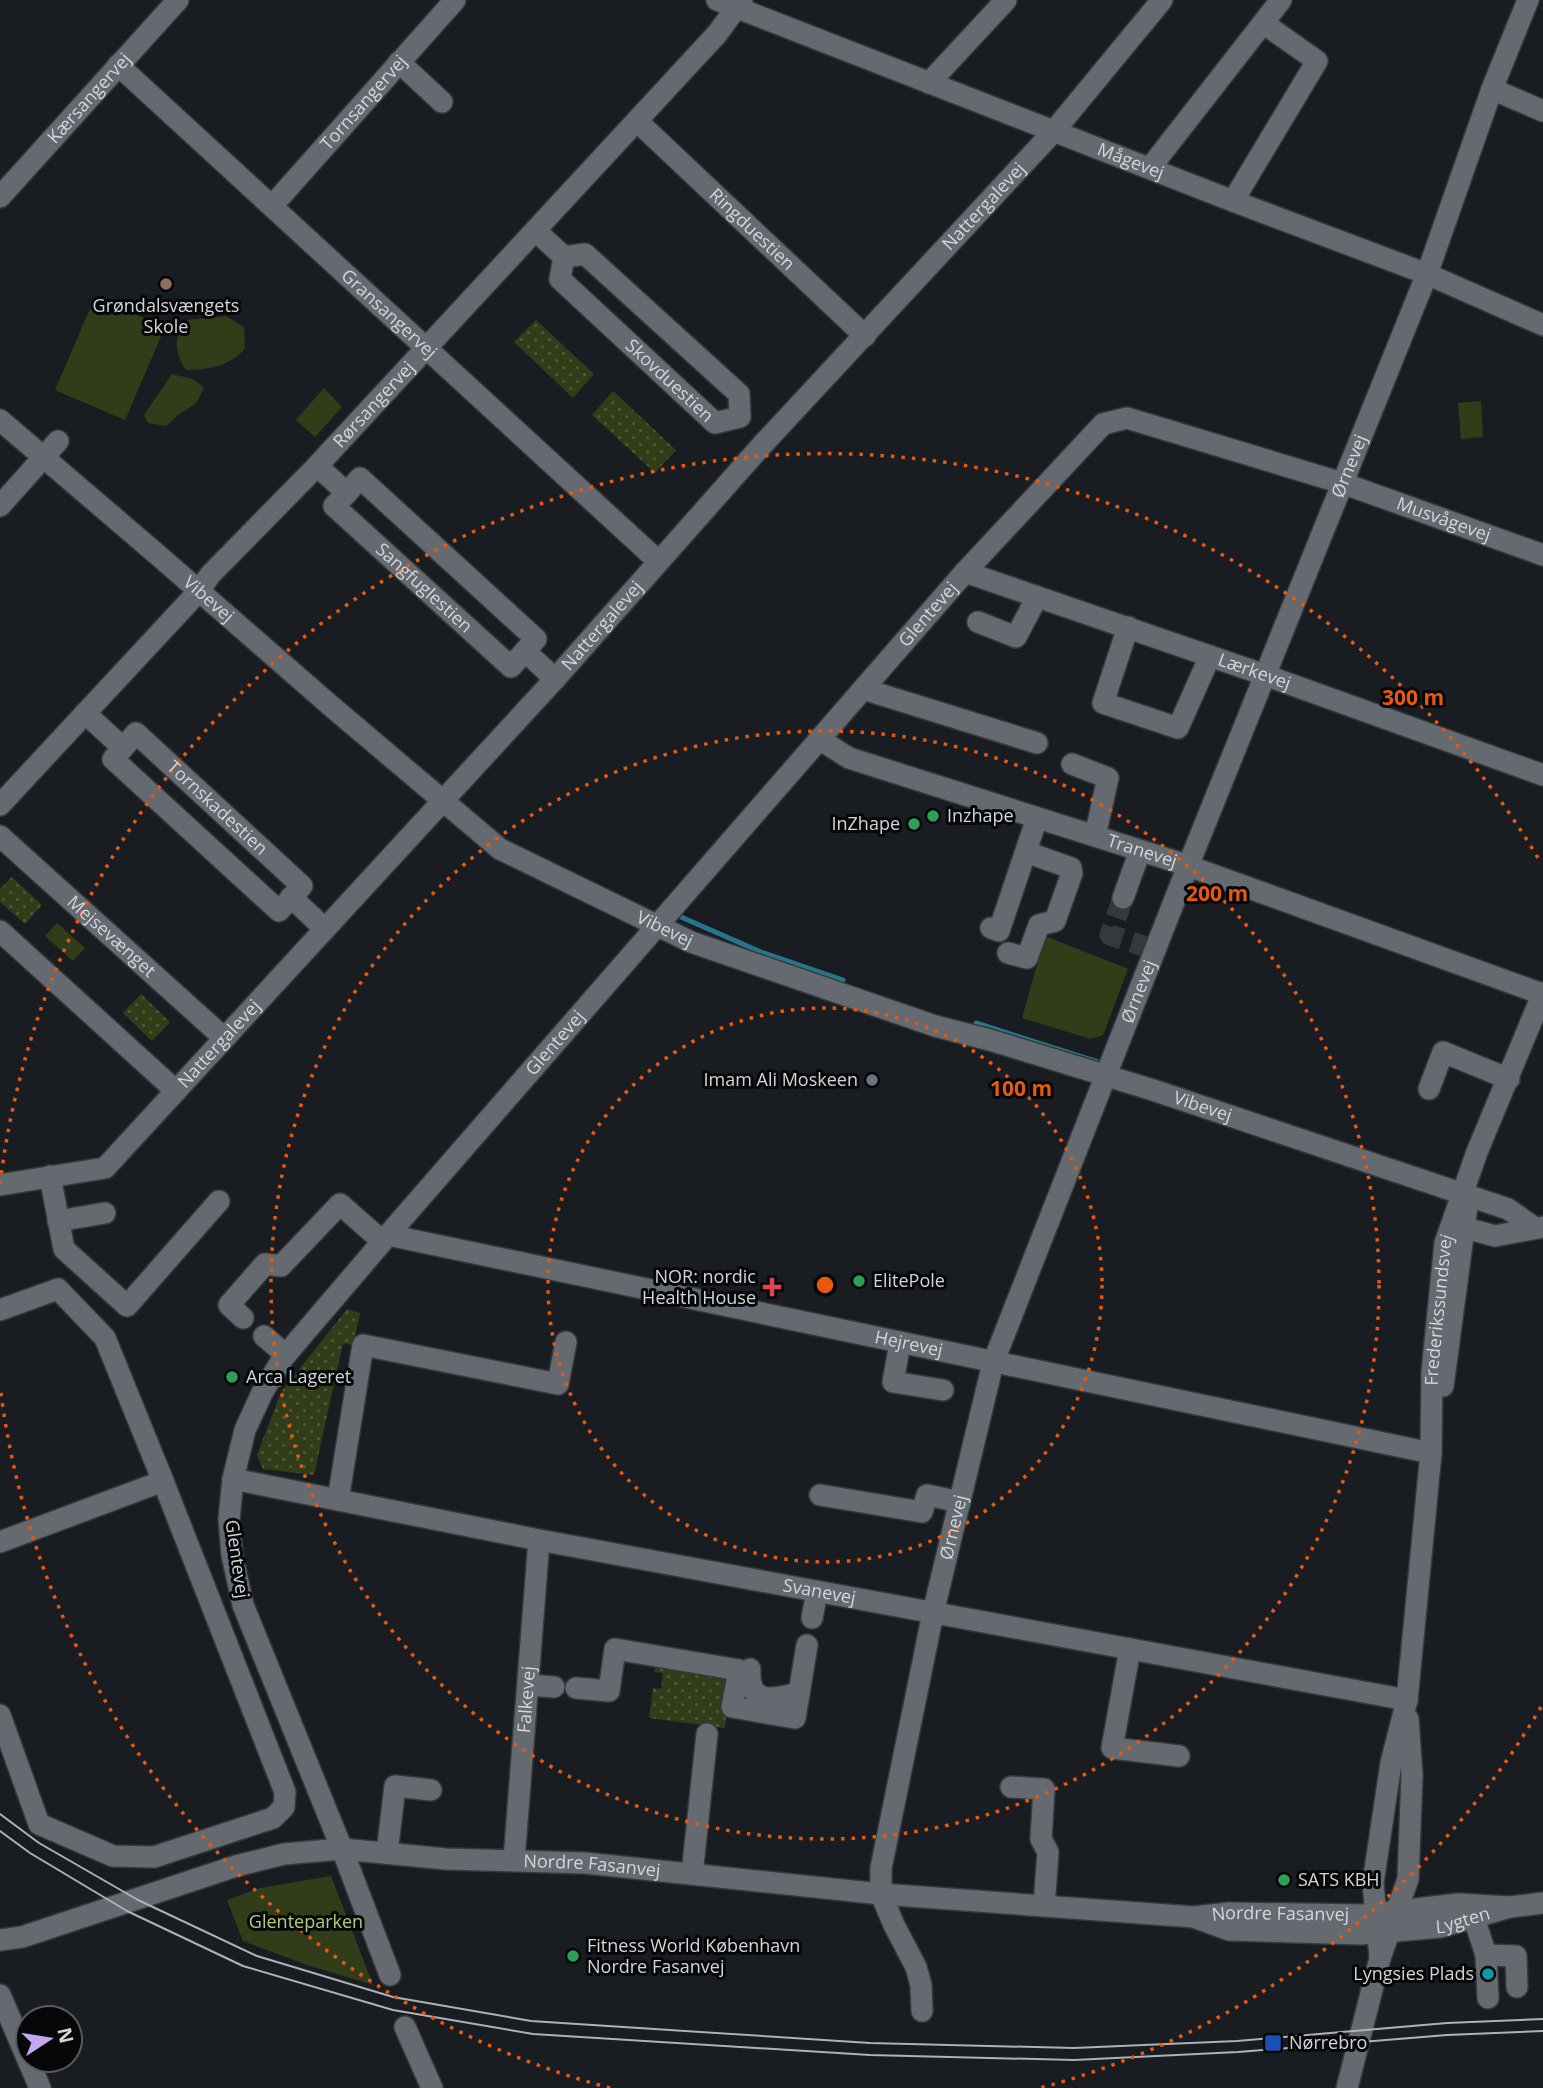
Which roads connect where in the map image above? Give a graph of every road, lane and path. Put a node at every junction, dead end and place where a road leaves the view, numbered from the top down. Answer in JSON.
{"nodes":[{"id":1,"x":178,"y":0,"type":"edge"},
{"id":2,"x":456,"y":0,"type":"edge"},
{"id":3,"x":1006,"y":0,"type":"edge"},
{"id":4,"x":1162,"y":0,"type":"edge"},
{"id":5,"x":1281,"y":0,"type":"edge"},
{"id":6,"x":1528,"y":0,"type":"edge"},
{"id":7,"x":731,"y":3,"type":"edge"},
{"id":8,"x":1263,"y":23,"type":"junction"},
{"id":9,"x":399,"y":62,"type":"junction"},
{"id":10,"x":118,"y":65,"type":"junction"},
{"id":11,"x":929,"y":83,"type":"junction"},
{"id":12,"x":1492,"y":89,"type":"junction"},
{"id":13,"x":442,"y":102,"type":"dead end"},
{"id":14,"x":1543,"y":111,"type":"edge"},
{"id":15,"x":636,"y":121,"type":"junction"},
{"id":16,"x":1054,"y":131,"type":"junction"},
{"id":17,"x":1150,"y":168,"type":"junction"},
{"id":18,"x":0,"y":197,"type":"edge"},
{"id":19,"x":1233,"y":201,"type":"junction"},
{"id":20,"x":272,"y":206,"type":"junction"},
{"id":21,"x":536,"y":231,"type":"junction"},
{"id":22,"x":564,"y":257,"type":"junction"},
{"id":23,"x":1427,"y":274,"type":"junction"},
{"id":24,"x":1543,"y":325,"type":"edge"},
{"id":25,"x":865,"y":336,"type":"junction"},
{"id":26,"x":426,"y":348,"type":"junction"},
{"id":27,"x":0,"y":420,"type":"edge"},
{"id":28,"x":58,"y":441,"type":"dead end"},
{"id":29,"x":43,"y":459,"type":"junction"},
{"id":30,"x":317,"y":466,"type":"junction"},
{"id":31,"x":1342,"y":483,"type":"junction"},
{"id":32,"x":347,"y":493,"type":"junction"},
{"id":33,"x":0,"y":506,"type":"edge"},
{"id":34,"x":1543,"y":555,"type":"edge"},
{"id":35,"x":658,"y":561,"type":"junction"},
{"id":36,"x":965,"y":572,"type":"junction"},
{"id":37,"x":199,"y":591,"type":"junction"},
{"id":38,"x":1037,"y":597,"type":"junction"},
{"id":39,"x":978,"y":622,"type":"dead end"},
{"id":40,"x":1128,"y":628,"type":"junction"},
{"id":41,"x":525,"y":651,"type":"junction"},
{"id":42,"x":1210,"y":656,"type":"junction"},
{"id":43,"x":1267,"y":676,"type":"junction"},
{"id":44,"x":555,"y":679,"type":"junction"},
{"id":45,"x":863,"y":689,"type":"junction"},
{"id":46,"x":85,"y":713,"type":"junction"},
{"id":47,"x":819,"y":739,"type":"junction"},
{"id":48,"x":1037,"y":743,"type":"dead end"},
{"id":49,"x":122,"y":748,"type":"junction"},
{"id":50,"x":1072,"y":764,"type":"dead end"},
{"id":51,"x":1543,"y":775,"type":"edge"},
{"id":52,"x":441,"y":800,"type":"junction"},
{"id":53,"x":0,"y":805,"type":"edge"},
{"id":54,"x":1037,"y":818,"type":"junction"},
{"id":55,"x":0,"y":836,"type":"edge"},
{"id":56,"x":1094,"y":836,"type":"junction"},
{"id":57,"x":1140,"y":851,"type":"junction"},
{"id":58,"x":1026,"y":852,"type":"junction"},
{"id":59,"x":1188,"y":866,"type":"junction"},
{"id":60,"x":291,"y":897,"type":"junction"},
{"id":61,"x":1123,"y":898,"type":"tunnel mouth"},
{"id":62,"x":657,"y":927,"type":"junction"},
{"id":63,"x":990,"y":928,"type":"dead end"},
{"id":64,"x":325,"y":929,"type":"junction"},
{"id":65,"x":0,"y":931,"type":"edge"},
{"id":66,"x":1008,"y":953,"type":"dead end"},
{"id":67,"x":1543,"y":994,"type":"edge"},
{"id":68,"x":224,"y":1038,"type":"junction"},
{"id":69,"x":1108,"y":1076,"type":"junction"},
{"id":70,"x":1509,"y":1079,"type":"junction"},
{"id":71,"x":1429,"y":1089,"type":"dead end"},
{"id":72,"x":176,"y":1091,"type":"junction"},
{"id":73,"x":50,"y":1176,"type":"junction"},
{"id":74,"x":0,"y":1185,"type":"edge"},
{"id":75,"x":1463,"y":1198,"type":"junction"},
{"id":76,"x":219,"y":1201,"type":"dead end"},
{"id":77,"x":106,"y":1213,"type":"dead end"},
{"id":78,"x":58,"y":1221,"type":"junction"},
{"id":79,"x":1539,"y":1227,"type":"edge"},
{"id":80,"x":1465,"y":1228,"type":"junction"},
{"id":81,"x":385,"y":1238,"type":"junction"},
{"id":82,"x":0,"y":1310,"type":"edge"},
{"id":83,"x":243,"y":1318,"type":"dead end"},
{"id":84,"x":264,"y":1336,"type":"dead end"},
{"id":85,"x":566,"y":1342,"type":"dead end"},
{"id":86,"x":900,"y":1343,"type":"junction"},
{"id":87,"x":286,"y":1355,"type":"junction"},
{"id":88,"x":993,"y":1363,"type":"junction"},
{"id":89,"x":943,"y":1390,"type":"dead end"},
{"id":90,"x":1430,"y":1453,"type":"junction"},
{"id":91,"x":233,"y":1479,"type":"junction"},
{"id":92,"x":163,"y":1482,"type":"junction"},
{"id":93,"x":820,"y":1495,"type":"dead end"},
{"id":94,"x":338,"y":1500,"type":"junction"},
{"id":95,"x":960,"y":1502,"type":"junction"},
{"id":96,"x":539,"y":1540,"type":"junction"},
{"id":97,"x":0,"y":1542,"type":"edge"},
{"id":98,"x":817,"y":1592,"type":"junction"},
{"id":99,"x":933,"y":1613,"type":"junction"},
{"id":100,"x":812,"y":1618,"type":"dead end"},
{"id":101,"x":807,"y":1645,"type":"dead end"},
{"id":102,"x":1130,"y":1649,"type":"junction"},
{"id":103,"x":750,"y":1669,"type":"dead end"},
{"id":104,"x":528,"y":1685,"type":"junction"},
{"id":105,"x":554,"y":1687,"type":"dead end"},
{"id":106,"x":576,"y":1688,"type":"dead end"},
{"id":107,"x":799,"y":1693,"type":"junction"},
{"id":108,"x":1407,"y":1700,"type":"junction"},
{"id":109,"x":0,"y":1715,"type":"edge"},
{"id":110,"x":707,"y":1734,"type":"dead end"},
{"id":111,"x":1179,"y":1756,"type":"dead end"},
{"id":112,"x":1011,"y":1787,"type":"dead end"},
{"id":113,"x":431,"y":1790,"type":"dead end"},
{"id":114,"x":342,"y":1849,"type":"junction"},
{"id":115,"x":387,"y":1853,"type":"junction"},
{"id":116,"x":514,"y":1860,"type":"junction"},
{"id":117,"x":692,"y":1874,"type":"junction"},
{"id":118,"x":881,"y":1894,"type":"junction"},
{"id":119,"x":1543,"y":1903,"type":"edge"},
{"id":120,"x":1044,"y":1906,"type":"junction"},
{"id":121,"x":1510,"y":1907,"type":"junction"},
{"id":122,"x":1474,"y":1918,"type":"junction"},
{"id":123,"x":1382,"y":1920,"type":"junction"},
{"id":124,"x":0,"y":1940,"type":"edge"},
{"id":125,"x":1486,"y":1955,"type":"junction"},
{"id":126,"x":390,"y":1975,"type":"dead end"},
{"id":127,"x":1517,"y":1987,"type":"dead end"},
{"id":128,"x":0,"y":1995,"type":"edge"},
{"id":129,"x":1488,"y":1998,"type":"dead end"},
{"id":130,"x":922,"y":2011,"type":"dead end"},
{"id":131,"x":405,"y":2027,"type":"dead end"},
{"id":132,"x":14,"y":2028,"type":"edge"},
{"id":133,"x":432,"y":2088,"type":"edge"},
{"id":134,"x":1348,"y":2088,"type":"edge"}],
"edges":[{"from":1,"to":10,"type":"street","name":"Kærsangervej"},
{"from":2,"to":9,"type":"street","name":"Tornsangervej"},
{"from":3,"to":11,"type":"street"},
{"from":4,"to":16,"type":"street","name":"Nattergalevej"},
{"from":5,"to":8,"type":"street"},
{"from":6,"to":12,"type":"street","name":"Ørnevej"},
{"from":7,"to":11,"type":"street","name":"Mågevej"},
{"from":7,"to":15,"type":"street","name":"Rørsangervej"},
{"from":8,"to":17,"type":"street"},
{"from":8,"to":19,"type":"street"},
{"from":9,"to":13,"type":"street"},
{"from":9,"to":20,"type":"street","name":"Tornsangervej"},
{"from":10,"to":18,"type":"street","name":"Kærsangervej"},
{"from":10,"to":20,"type":"street","name":"Gransangervej"},
{"from":11,"to":16,"type":"street","name":"Mågevej"},
{"from":12,"to":14,"type":"street"},
{"from":12,"to":23,"type":"street","name":"Ørnevej"},
{"from":15,"to":21,"type":"street","name":"Rørsangervej"},
{"from":15,"to":25,"type":"street","name":"Ringduestien"},
{"from":16,"to":17,"type":"street","name":"Mågevej"},
{"from":16,"to":25,"type":"street","name":"Nattergalevej"},
{"from":17,"to":19,"type":"street","name":"Mågevej"},
{"from":19,"to":23,"type":"street","name":"Mågevej"},
{"from":20,"to":26,"type":"street","name":"Gransangervej"},
{"from":21,"to":22,"type":"street"},
{"from":21,"to":26,"type":"street","name":"Rørsangervej"},
{"from":22,"to":22,"type":"street","name":"Skovduestien"},
{"from":23,"to":24,"type":"street","name":"Mågevej"},
{"from":23,"to":31,"type":"street","name":"Ørnevej"},
{"from":25,"to":35,"type":"street","name":"Nattergalevej"},
{"from":26,"to":30,"type":"street","name":"Rørsangervej"},
{"from":26,"to":35,"type":"street","name":"Gransangervej"},
{"from":27,"to":29,"type":"street","name":"Vibevej"},
{"from":28,"to":29,"type":"street"},
{"from":29,"to":33,"type":"street"},
{"from":29,"to":37,"type":"street","name":"Vibevej"},
{"from":30,"to":32,"type":"street"},
{"from":30,"to":37,"type":"street","name":"Rørsangervej"},
{"from":31,"to":34,"type":"street","name":"Musvågevej"},
{"from":31,"to":36,"type":"street","name":"Glentevej"},
{"from":31,"to":43,"type":"street","name":"Ørnevej"},
{"from":32,"to":41,"type":"street","name":"Sangfuglestien"},
{"from":32,"to":41,"type":"street","name":"Sangfuglestien"},
{"from":35,"to":44,"type":"street","name":"Nattergalevej"},
{"from":36,"to":38,"type":"street","name":"Lærkevej"},
{"from":36,"to":45,"type":"street","name":"Glentevej"},
{"from":37,"to":46,"type":"street","name":"Rørsangervej"},
{"from":37,"to":52,"type":"street","name":"Vibevej"},
{"from":38,"to":39,"type":"street"},
{"from":38,"to":40,"type":"street","name":"Lærkevej"},
{"from":40,"to":42,"type":"street","name":"Lærkevej"},
{"from":40,"to":42,"type":"street"},
{"from":41,"to":44,"type":"street"},
{"from":42,"to":43,"type":"street","name":"Lærkevej"},
{"from":43,"to":51,"type":"street","name":"Lærkevej"},
{"from":43,"to":59,"type":"street","name":"Ørnevej"},
{"from":44,"to":52,"type":"street","name":"Nattergalevej"},
{"from":45,"to":47,"type":"street","name":"Glentevej"},
{"from":45,"to":48,"type":"street"},
{"from":46,"to":49,"type":"street"},
{"from":46,"to":53,"type":"street","name":"Rørsangervej"},
{"from":47,"to":54,"type":"street","name":"Tranevej"},
{"from":47,"to":62,"type":"street","name":"Glentevej"},
{"from":49,"to":60,"type":"street","name":"Tornskadestien"},
{"from":49,"to":60,"type":"street","name":"Tornskadestien"},
{"from":50,"to":56,"type":"street"},
{"from":52,"to":62,"type":"street","name":"Vibevej"},
{"from":52,"to":64,"type":"street","name":"Nattergalevej"},
{"from":54,"to":56,"type":"street","name":"Tranevej"},
{"from":54,"to":58,"type":"street"},
{"from":55,"to":68,"type":"street","name":"Mejsevænget"},
{"from":56,"to":57,"type":"street","name":"Tranevej"},
{"from":57,"to":59,"type":"street","name":"Tranevej"},
{"from":57,"to":61,"type":"street"},
{"from":58,"to":63,"type":"street"},
{"from":58,"to":66,"type":"street"},
{"from":59,"to":67,"type":"street","name":"Tranevej"},
{"from":59,"to":69,"type":"street","name":"Ørnevej"},
{"from":60,"to":64,"type":"street"},
{"from":62,"to":69,"type":"street","name":"Vibevej"},
{"from":62,"to":81,"type":"street","name":"Glentevej"},
{"from":64,"to":68,"type":"street","name":"Nattergalevej"},
{"from":65,"to":72,"type":"street"},
{"from":67,"to":70,"type":"street","name":"Frederikssundsvej"},
{"from":68,"to":72,"type":"street","name":"Nattergalevej"},
{"from":69,"to":75,"type":"street","name":"Vibevej"},
{"from":69,"to":88,"type":"street","name":"Ørnevej"},
{"from":70,"to":71,"type":"street"},
{"from":70,"to":75,"type":"street","name":"Frederikssundsvej"},
{"from":72,"to":73,"type":"street","name":"Nattergalevej"},
{"from":73,"to":74,"type":"street","name":"Nattergalevej"},
{"from":73,"to":78,"type":"street"},
{"from":75,"to":79,"type":"street","name":"Vibevej"},
{"from":75,"to":80,"type":"street"},
{"from":75,"to":90,"type":"street","name":"Frederikssundsvej"},
{"from":76,"to":78,"type":"street"},
{"from":77,"to":78,"type":"street"},
{"from":79,"to":80,"type":"street"},
{"from":80,"to":90,"type":"street","name":"Frederikssundsvej"},
{"from":81,"to":83,"type":"street"},
{"from":81,"to":86,"type":"street","name":"Hejrevej"},
{"from":81,"to":87,"type":"street","name":"Glentevej"},
{"from":82,"to":92,"type":"street"},
{"from":84,"to":87,"type":"street"},
{"from":85,"to":94,"type":"street"},
{"from":86,"to":88,"type":"street","name":"Hejrevej"},
{"from":86,"to":89,"type":"street"},
{"from":87,"to":91,"type":"street","name":"Glentevej"},
{"from":88,"to":90,"type":"street","name":"Hejrevej"},
{"from":88,"to":95,"type":"street","name":"Ørnevej"},
{"from":90,"to":108,"type":"street","name":"Frederikssundsvej"},
{"from":91,"to":94,"type":"street","name":"Svanevej"},
{"from":91,"to":114,"type":"street","name":"Glentevej"},
{"from":92,"to":97,"type":"street"},
{"from":92,"to":109,"type":"street"},
{"from":93,"to":95,"type":"street"},
{"from":94,"to":96,"type":"street","name":"Svanevej"},
{"from":95,"to":99,"type":"street","name":"Ørnevej"},
{"from":96,"to":98,"type":"street","name":"Svanevej"},
{"from":96,"to":104,"type":"street","name":"Falkevej"},
{"from":98,"to":99,"type":"street","name":"Svanevej"},
{"from":98,"to":100,"type":"street"},
{"from":99,"to":102,"type":"street","name":"Svanevej"},
{"from":99,"to":118,"type":"street","name":"Ørnevej"},
{"from":101,"to":107,"type":"street"},
{"from":102,"to":108,"type":"street","name":"Svanevej"},
{"from":102,"to":111,"type":"street"},
{"from":103,"to":107,"type":"street"},
{"from":104,"to":105,"type":"street"},
{"from":104,"to":116,"type":"street","name":"Falkevej"},
{"from":106,"to":107,"type":"street"},
{"from":108,"to":123,"type":"street","name":"Frederikssundsvej"},
{"from":108,"to":123,"type":"street","name":"Frederikssundsvej"},
{"from":110,"to":117,"type":"street"},
{"from":112,"to":120,"type":"street"},
{"from":113,"to":115,"type":"street"},
{"from":114,"to":115,"type":"street","name":"Nordre Fasanvej"},
{"from":114,"to":124,"type":"street","name":"Nordre Fasanvej"},
{"from":114,"to":126,"type":"street","name":"Glentevej"},
{"from":115,"to":116,"type":"street","name":"Nordre Fasanvej"},
{"from":116,"to":117,"type":"street","name":"Nordre Fasanvej"},
{"from":117,"to":118,"type":"street","name":"Nordre Fasanvej"},
{"from":118,"to":120,"type":"street","name":"Nordre Fasanvej"},
{"from":118,"to":130,"type":"street","name":"Ørnevej"},
{"from":119,"to":121,"type":"street","name":"Lygten"},
{"from":120,"to":123,"type":"street","name":"Nordre Fasanvej"},
{"from":121,"to":122,"type":"street","name":"Lygten"},
{"from":121,"to":123,"type":"street","name":"Lygten"},
{"from":122,"to":123,"type":"street","name":"Lygten"},
{"from":122,"to":125,"type":"street"},
{"from":123,"to":134,"type":"street"},
{"from":125,"to":127,"type":"street"},
{"from":125,"to":129,"type":"street"},
{"from":128,"to":132,"type":"street"},
{"from":131,"to":133,"type":"street"}]}
